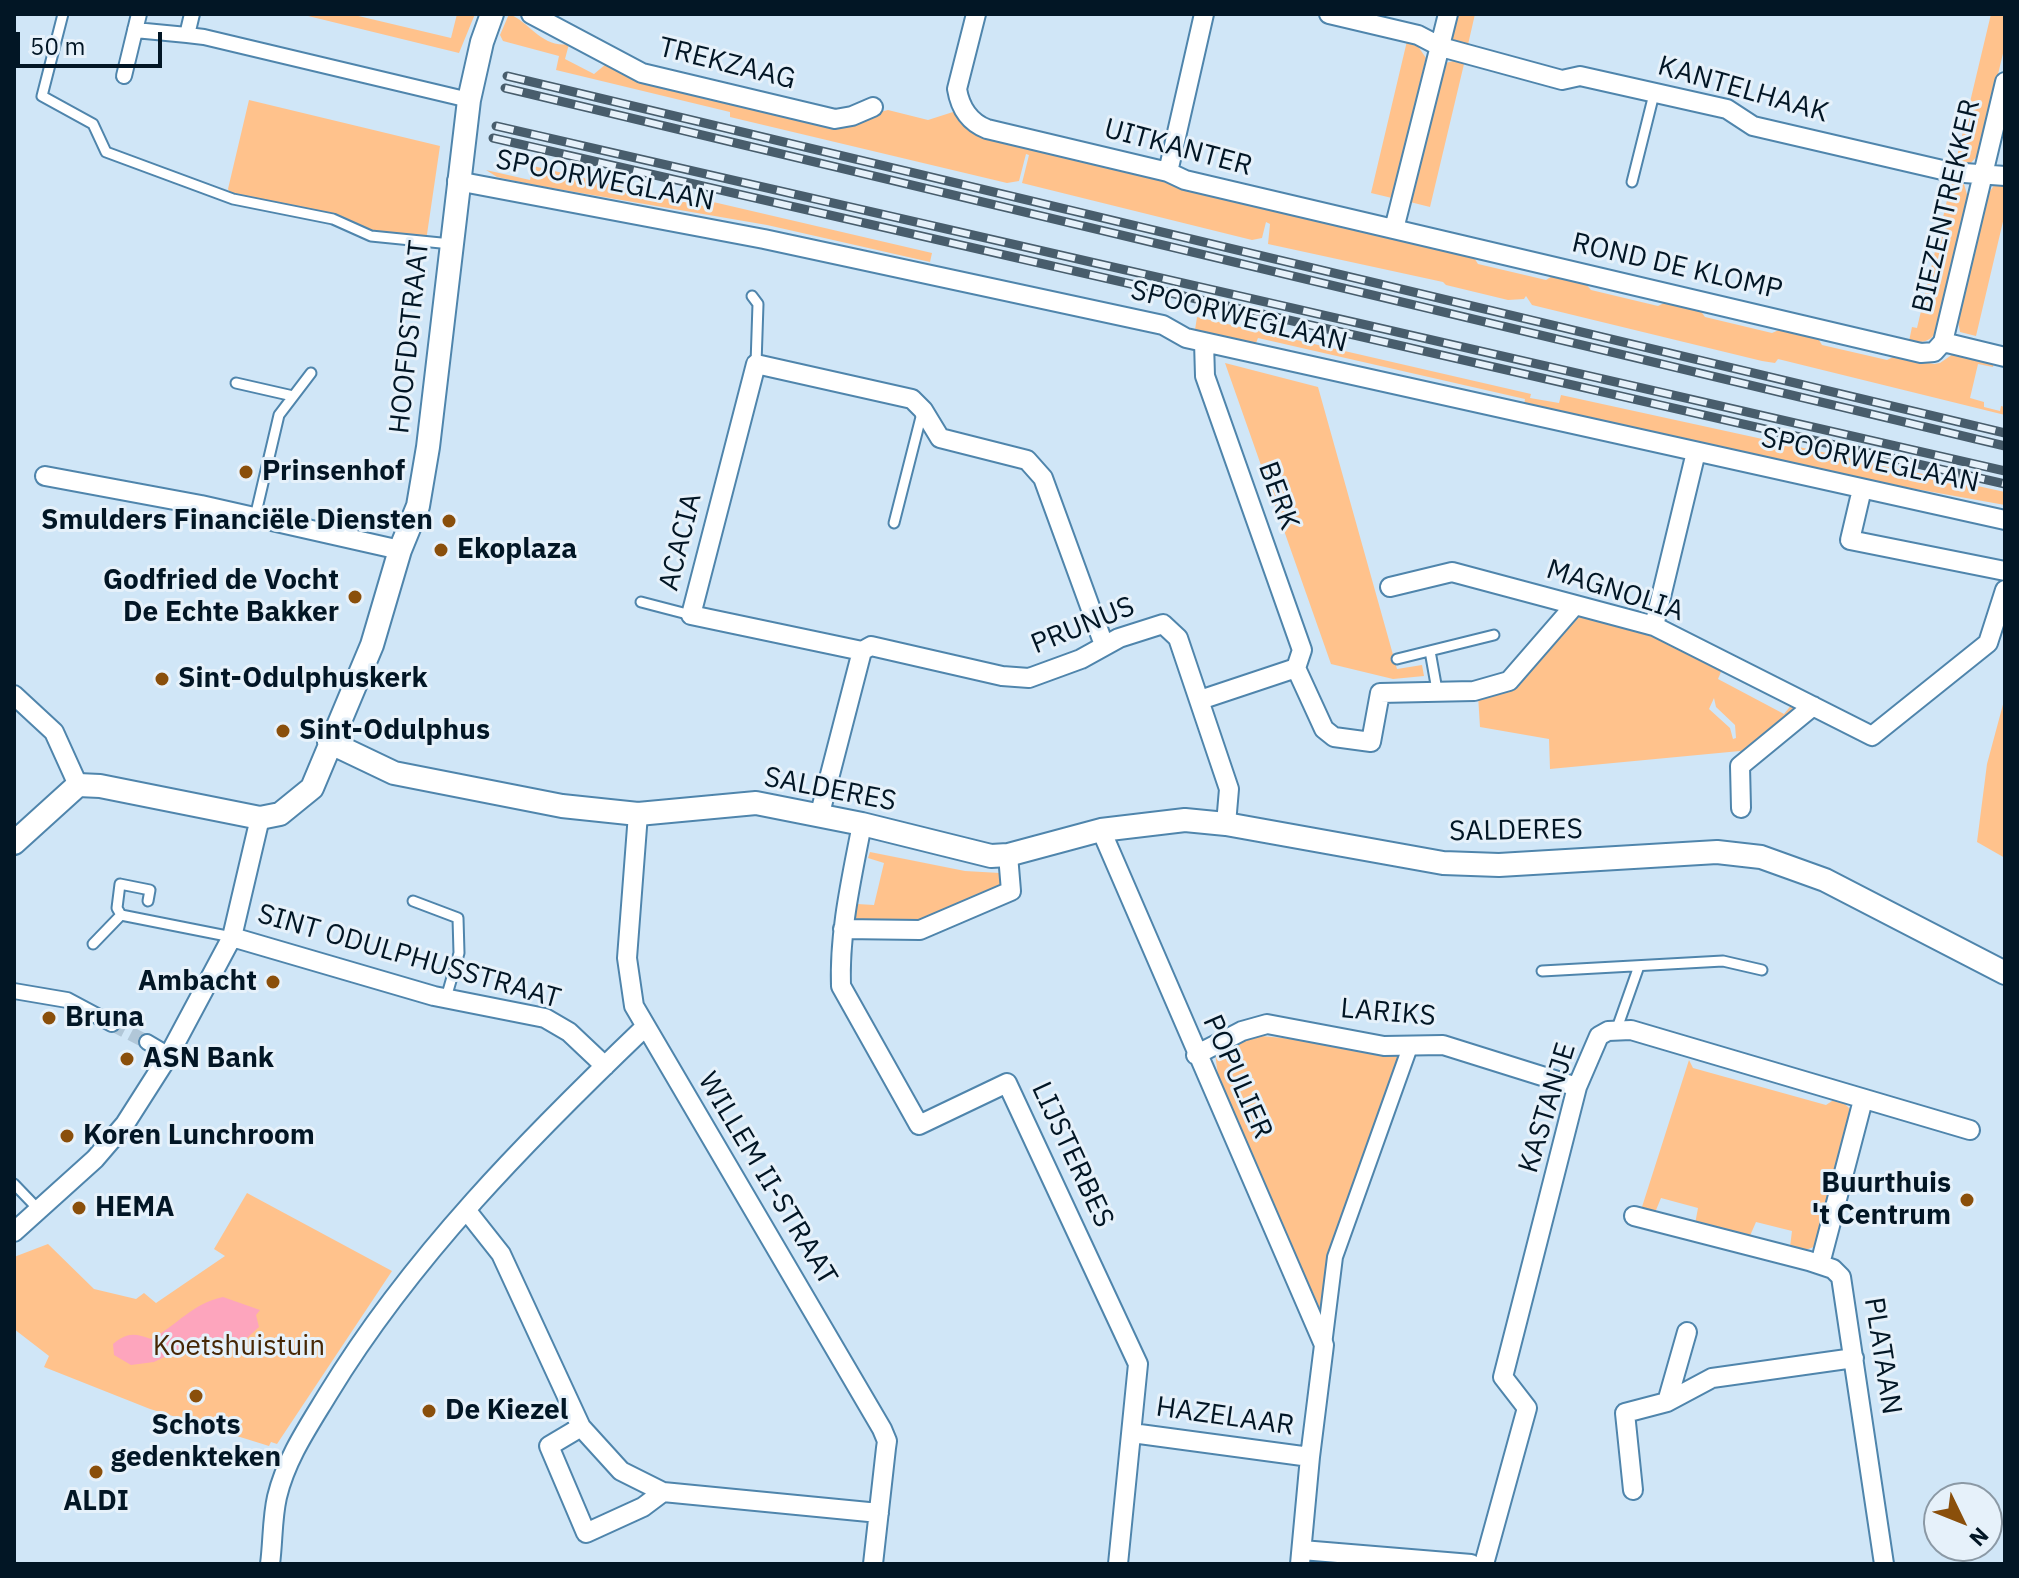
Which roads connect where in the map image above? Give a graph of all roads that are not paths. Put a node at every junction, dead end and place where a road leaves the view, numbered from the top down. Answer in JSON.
{"nodes":[{"id":1,"x":63,"y":14,"type":"edge"},
{"id":2,"x":192,"y":14,"type":"edge"},
{"id":3,"x":492,"y":14,"type":"edge"},
{"id":4,"x":531,"y":14,"type":"edge"},
{"id":5,"x":976,"y":14,"type":"edge"},
{"id":6,"x":1204,"y":14,"type":"edge"},
{"id":7,"x":1329,"y":14,"type":"edge"},
{"id":8,"x":1448,"y":14,"type":"edge"},
{"id":9,"x":133,"y":23,"type":"edge"},
{"id":10,"x":187,"y":35,"type":"junction"},
{"id":11,"x":1441,"y":47,"type":"junction"},
{"id":12,"x":122,"y":72,"type":"dead end"},
{"id":13,"x":2005,"y":82,"type":"edge"},
{"id":14,"x":1654,"y":94,"type":"junction"},
{"id":15,"x":469,"y":100,"type":"junction"},
{"id":16,"x":873,"y":107,"type":"dead end"},
{"id":17,"x":1168,"y":172,"type":"junction"},
{"id":18,"x":1984,"y":174,"type":"junction"},
{"id":19,"x":2005,"y":176,"type":"edge"},
{"id":20,"x":457,"y":181,"type":"junction"},
{"id":21,"x":1632,"y":182,"type":"dead end"},
{"id":22,"x":1394,"y":229,"type":"junction"},
{"id":23,"x":451,"y":244,"type":"junction"},
{"id":24,"x":752,"y":296,"type":"dead end"},
{"id":25,"x":1204,"y":342,"type":"junction"},
{"id":26,"x":1943,"y":342,"type":"junction"},
{"id":27,"x":2005,"y":357,"type":"edge"},
{"id":28,"x":756,"y":364,"type":"junction"},
{"id":29,"x":311,"y":373,"type":"dead end"},
{"id":30,"x":236,"y":383,"type":"dead end"},
{"id":31,"x":293,"y":396,"type":"junction"},
{"id":32,"x":923,"y":410,"type":"junction"},
{"id":33,"x":1696,"y":452,"type":"junction"},
{"id":34,"x":45,"y":476,"type":"dead end"},
{"id":35,"x":1862,"y":489,"type":"junction"},
{"id":36,"x":255,"y":517,"type":"junction"},
{"id":37,"x":2005,"y":520,"type":"edge"},
{"id":38,"x":894,"y":523,"type":"dead end"},
{"id":39,"x":400,"y":550,"type":"junction"},
{"id":40,"x":2005,"y":571,"type":"edge"},
{"id":41,"x":1390,"y":587,"type":"dead end"},
{"id":42,"x":2005,"y":590,"type":"edge"},
{"id":43,"x":641,"y":602,"type":"dead end"},
{"id":44,"x":1575,"y":605,"type":"junction"},
{"id":45,"x":691,"y":615,"type":"junction"},
{"id":46,"x":1654,"y":626,"type":"junction"},
{"id":47,"x":1494,"y":635,"type":"dead end"},
{"id":48,"x":1104,"y":645,"type":"junction"},
{"id":49,"x":862,"y":651,"type":"junction"},
{"id":50,"x":1430,"y":651,"type":"junction"},
{"id":51,"x":1397,"y":659,"type":"dead end"},
{"id":52,"x":1296,"y":668,"type":"junction"},
{"id":53,"x":1437,"y":690,"type":"junction"},
{"id":54,"x":14,"y":695,"type":"edge"},
{"id":55,"x":1200,"y":700,"type":"junction"},
{"id":56,"x":1813,"y":706,"type":"junction"},
{"id":57,"x":329,"y":742,"type":"junction"},
{"id":58,"x":78,"y":785,"type":"junction"},
{"id":59,"x":1741,"y":808,"type":"dead end"},
{"id":60,"x":638,"y":814,"type":"junction"},
{"id":61,"x":819,"y":817,"type":"junction"},
{"id":62,"x":260,"y":818,"type":"junction"},
{"id":63,"x":862,"y":824,"type":"junction"},
{"id":64,"x":1226,"y":824,"type":"junction"},
{"id":65,"x":1101,"y":830,"type":"junction"},
{"id":66,"x":14,"y":843,"type":"edge"},
{"id":67,"x":1008,"y":855,"type":"junction"},
{"id":68,"x":148,"y":901,"type":"dead end"},
{"id":69,"x":413,"y":901,"type":"dead end"},
{"id":70,"x":121,"y":915,"type":"junction"},
{"id":71,"x":843,"y":929,"type":"junction"},
{"id":72,"x":232,"y":937,"type":"junction"},
{"id":73,"x":93,"y":944,"type":"dead end"},
{"id":74,"x":1639,"y":966,"type":"junction"},
{"id":75,"x":1762,"y":970,"type":"dead end"},
{"id":76,"x":1542,"y":971,"type":"dead end"},
{"id":77,"x":2005,"y":973,"type":"edge"},
{"id":78,"x":14,"y":991,"type":"edge"},
{"id":79,"x":446,"y":998,"type":"junction"},
{"id":80,"x":112,"y":1024,"type":"tunnel mouth"},
{"id":81,"x":645,"y":1027,"type":"junction"},
{"id":82,"x":1616,"y":1031,"type":"junction"},
{"id":83,"x":147,"y":1042,"type":"tunnel mouth"},
{"id":84,"x":1410,"y":1047,"type":"junction"},
{"id":85,"x":169,"y":1055,"type":"junction"},
{"id":86,"x":1196,"y":1055,"type":"junction"},
{"id":87,"x":605,"y":1066,"type":"junction"},
{"id":88,"x":1577,"y":1087,"type":"junction"},
{"id":89,"x":1863,"y":1100,"type":"junction"},
{"id":90,"x":1970,"y":1130,"type":"dead end"},
{"id":91,"x":14,"y":1184,"type":"edge"},
{"id":92,"x":39,"y":1210,"type":"junction"},
{"id":93,"x":467,"y":1211,"type":"junction"},
{"id":94,"x":1634,"y":1216,"type":"dead end"},
{"id":95,"x":14,"y":1232,"type":"edge"},
{"id":96,"x":1820,"y":1264,"type":"junction"},
{"id":97,"x":1687,"y":1332,"type":"dead end"},
{"id":98,"x":1324,"y":1345,"type":"junction"},
{"id":99,"x":1854,"y":1358,"type":"junction"},
{"id":100,"x":1667,"y":1402,"type":"junction"},
{"id":101,"x":581,"y":1427,"type":"junction"},
{"id":102,"x":1132,"y":1433,"type":"junction"},
{"id":103,"x":1310,"y":1457,"type":"junction"},
{"id":104,"x":1633,"y":1490,"type":"dead end"},
{"id":105,"x":663,"y":1492,"type":"junction"},
{"id":106,"x":879,"y":1513,"type":"junction"},
{"id":107,"x":1301,"y":1557,"type":"edge"},
{"id":108,"x":270,"y":1564,"type":"edge"},
{"id":109,"x":873,"y":1564,"type":"edge"},
{"id":110,"x":1118,"y":1564,"type":"edge"},
{"id":111,"x":1471,"y":1564,"type":"edge"},
{"id":112,"x":1484,"y":1564,"type":"edge"},
{"id":113,"x":1884,"y":1564,"type":"edge"}],
"edges":[{"from":1,"to":23,"type":"lane"},
{"from":2,"to":10,"type":"street"},
{"from":3,"to":15,"type":"street","name":"HOOFDSTRAAT"},
{"from":4,"to":16,"type":"street","name":"TREKZAAG"},
{"from":5,"to":17,"type":"street","name":"UITKANTER"},
{"from":6,"to":17,"type":"street"},
{"from":7,"to":11,"type":"street","name":"KANTELHAAK"},
{"from":8,"to":11,"type":"street"},
{"from":9,"to":10,"type":"street"},
{"from":9,"to":12,"type":"street"},
{"from":10,"to":15,"type":"street"},
{"from":11,"to":14,"type":"street","name":"KANTELHAAK"},
{"from":11,"to":22,"type":"street"},
{"from":13,"to":18,"type":"street","name":"BIEZENTREKKER"},
{"from":14,"to":18,"type":"street","name":"KANTELHAAK"},
{"from":14,"to":21,"type":"lane"},
{"from":15,"to":20,"type":"street","name":"HOOFDSTRAAT"},
{"from":17,"to":22,"type":"street","name":"UITKANTER"},
{"from":18,"to":19,"type":"street","name":"KANTELHAAK"},
{"from":18,"to":26,"type":"street","name":"BIEZENTREKKER"},
{"from":20,"to":23,"type":"street","name":"HOOFDSTRAAT"},
{"from":20,"to":25,"type":"street","name":"SPOORWEGLAAN"},
{"from":22,"to":26,"type":"street","name":"ROND DE KLOMP"},
{"from":23,"to":39,"type":"street","name":"HOOFDSTRAAT"},
{"from":24,"to":28,"type":"lane"},
{"from":25,"to":33,"type":"street","name":"SPOORWEGLAAN"},
{"from":25,"to":52,"type":"street","name":"BERK"},
{"from":26,"to":27,"type":"street"},
{"from":28,"to":32,"type":"street"},
{"from":28,"to":45,"type":"street","name":"ACACIA"},
{"from":29,"to":31,"type":"lane"},
{"from":30,"to":31,"type":"lane"},
{"from":31,"to":36,"type":"lane"},
{"from":32,"to":38,"type":"lane"},
{"from":32,"to":48,"type":"street"},
{"from":33,"to":35,"type":"street","name":"SPOORWEGLAAN"},
{"from":33,"to":46,"type":"street"},
{"from":34,"to":36,"type":"street"},
{"from":35,"to":37,"type":"street","name":"SPOORWEGLAAN"},
{"from":35,"to":40,"type":"street"},
{"from":36,"to":39,"type":"street"},
{"from":39,"to":57,"type":"street","name":"HOOFDSTRAAT"},
{"from":41,"to":44,"type":"street","name":"MAGNOLIA"},
{"from":42,"to":56,"type":"street","name":"MAGNOLIA"},
{"from":43,"to":45,"type":"lane"},
{"from":44,"to":46,"type":"street","name":"MAGNOLIA"},
{"from":44,"to":53,"type":"street","name":"BERK"},
{"from":45,"to":49,"type":"street","name":"ACACIA"},
{"from":46,"to":56,"type":"street","name":"MAGNOLIA"},
{"from":47,"to":50,"type":"lane"},
{"from":48,"to":49,"type":"street","name":"PRUNUS"},
{"from":48,"to":55,"type":"street","name":"PRUNUS"},
{"from":49,"to":61,"type":"street"},
{"from":50,"to":51,"type":"lane"},
{"from":50,"to":53,"type":"lane"},
{"from":52,"to":53,"type":"street","name":"BERK"},
{"from":52,"to":55,"type":"street"},
{"from":54,"to":58,"type":"street"},
{"from":55,"to":64,"type":"street","name":"PRUNUS"},
{"from":56,"to":59,"type":"street"},
{"from":57,"to":60,"type":"street","name":"SALDERES"},
{"from":57,"to":62,"type":"street","name":"HOOFDSTRAAT"},
{"from":58,"to":62,"type":"street"},
{"from":58,"to":66,"type":"street"},
{"from":60,"to":61,"type":"street","name":"SALDERES"},
{"from":60,"to":81,"type":"street","name":"WILLEM II-STRAAT"},
{"from":61,"to":63,"type":"street","name":"SALDERES"},
{"from":62,"to":72,"type":"street"},
{"from":63,"to":67,"type":"street","name":"SALDERES"},
{"from":63,"to":71,"type":"street","name":"LIJSTERBES"},
{"from":64,"to":65,"type":"street","name":"SALDERES"},
{"from":64,"to":77,"type":"street","name":"SALDERES"},
{"from":65,"to":67,"type":"street","name":"SALDERES"},
{"from":65,"to":86,"type":"street","name":"POPULIER"},
{"from":67,"to":71,"type":"street"},
{"from":68,"to":70,"type":"lane"},
{"from":69,"to":79,"type":"lane"},
{"from":70,"to":72,"type":"lane"},
{"from":70,"to":73,"type":"lane"},
{"from":71,"to":102,"type":"street","name":"LIJSTERBES"},
{"from":72,"to":79,"type":"street","name":"SINT ODULPHUSSTRAAT"},
{"from":72,"to":85,"type":"street"},
{"from":74,"to":75,"type":"lane"},
{"from":74,"to":76,"type":"lane"},
{"from":74,"to":82,"type":"lane"},
{"from":78,"to":80,"type":"street"},
{"from":79,"to":87,"type":"street","name":"SINT ODULPHUSSTRAAT"},
{"from":81,"to":87,"type":"street"},
{"from":81,"to":106,"type":"street","name":"WILLEM II-STRAAT"},
{"from":82,"to":88,"type":"street","name":"KASTANJE"},
{"from":82,"to":89,"type":"street","name":"KASTANJE"},
{"from":83,"to":85,"type":"street"},
{"from":84,"to":86,"type":"street","name":"LARIKS"},
{"from":84,"to":88,"type":"street","name":"LARIKS"},
{"from":84,"to":98,"type":"street"},
{"from":85,"to":92,"type":"street"},
{"from":86,"to":98,"type":"street","name":"POPULIER"},
{"from":87,"to":93,"type":"street"},
{"from":88,"to":112,"type":"street","name":"KASTANJE"},
{"from":89,"to":90,"type":"street","name":"KASTANJE"},
{"from":89,"to":96,"type":"street"},
{"from":91,"to":92,"type":"lane"},
{"from":92,"to":95,"type":"street"},
{"from":93,"to":101,"type":"street"},
{"from":93,"to":108,"type":"street"},
{"from":94,"to":96,"type":"street"},
{"from":96,"to":99,"type":"street","name":"PLATAAN"},
{"from":97,"to":100,"type":"street"},
{"from":98,"to":103,"type":"street"},
{"from":99,"to":100,"type":"street"},
{"from":99,"to":113,"type":"street","name":"PLATAAN"},
{"from":100,"to":104,"type":"street"},
{"from":101,"to":105,"type":"street"},
{"from":101,"to":105,"type":"street"},
{"from":102,"to":103,"type":"street","name":"HAZELAAR"},
{"from":102,"to":110,"type":"street","name":"LIJSTERBES"},
{"from":103,"to":107,"type":"street"},
{"from":105,"to":106,"type":"street"},
{"from":106,"to":109,"type":"street","name":"WILLEM II-STRAAT"},
{"from":107,"to":111,"type":"street"}]}
